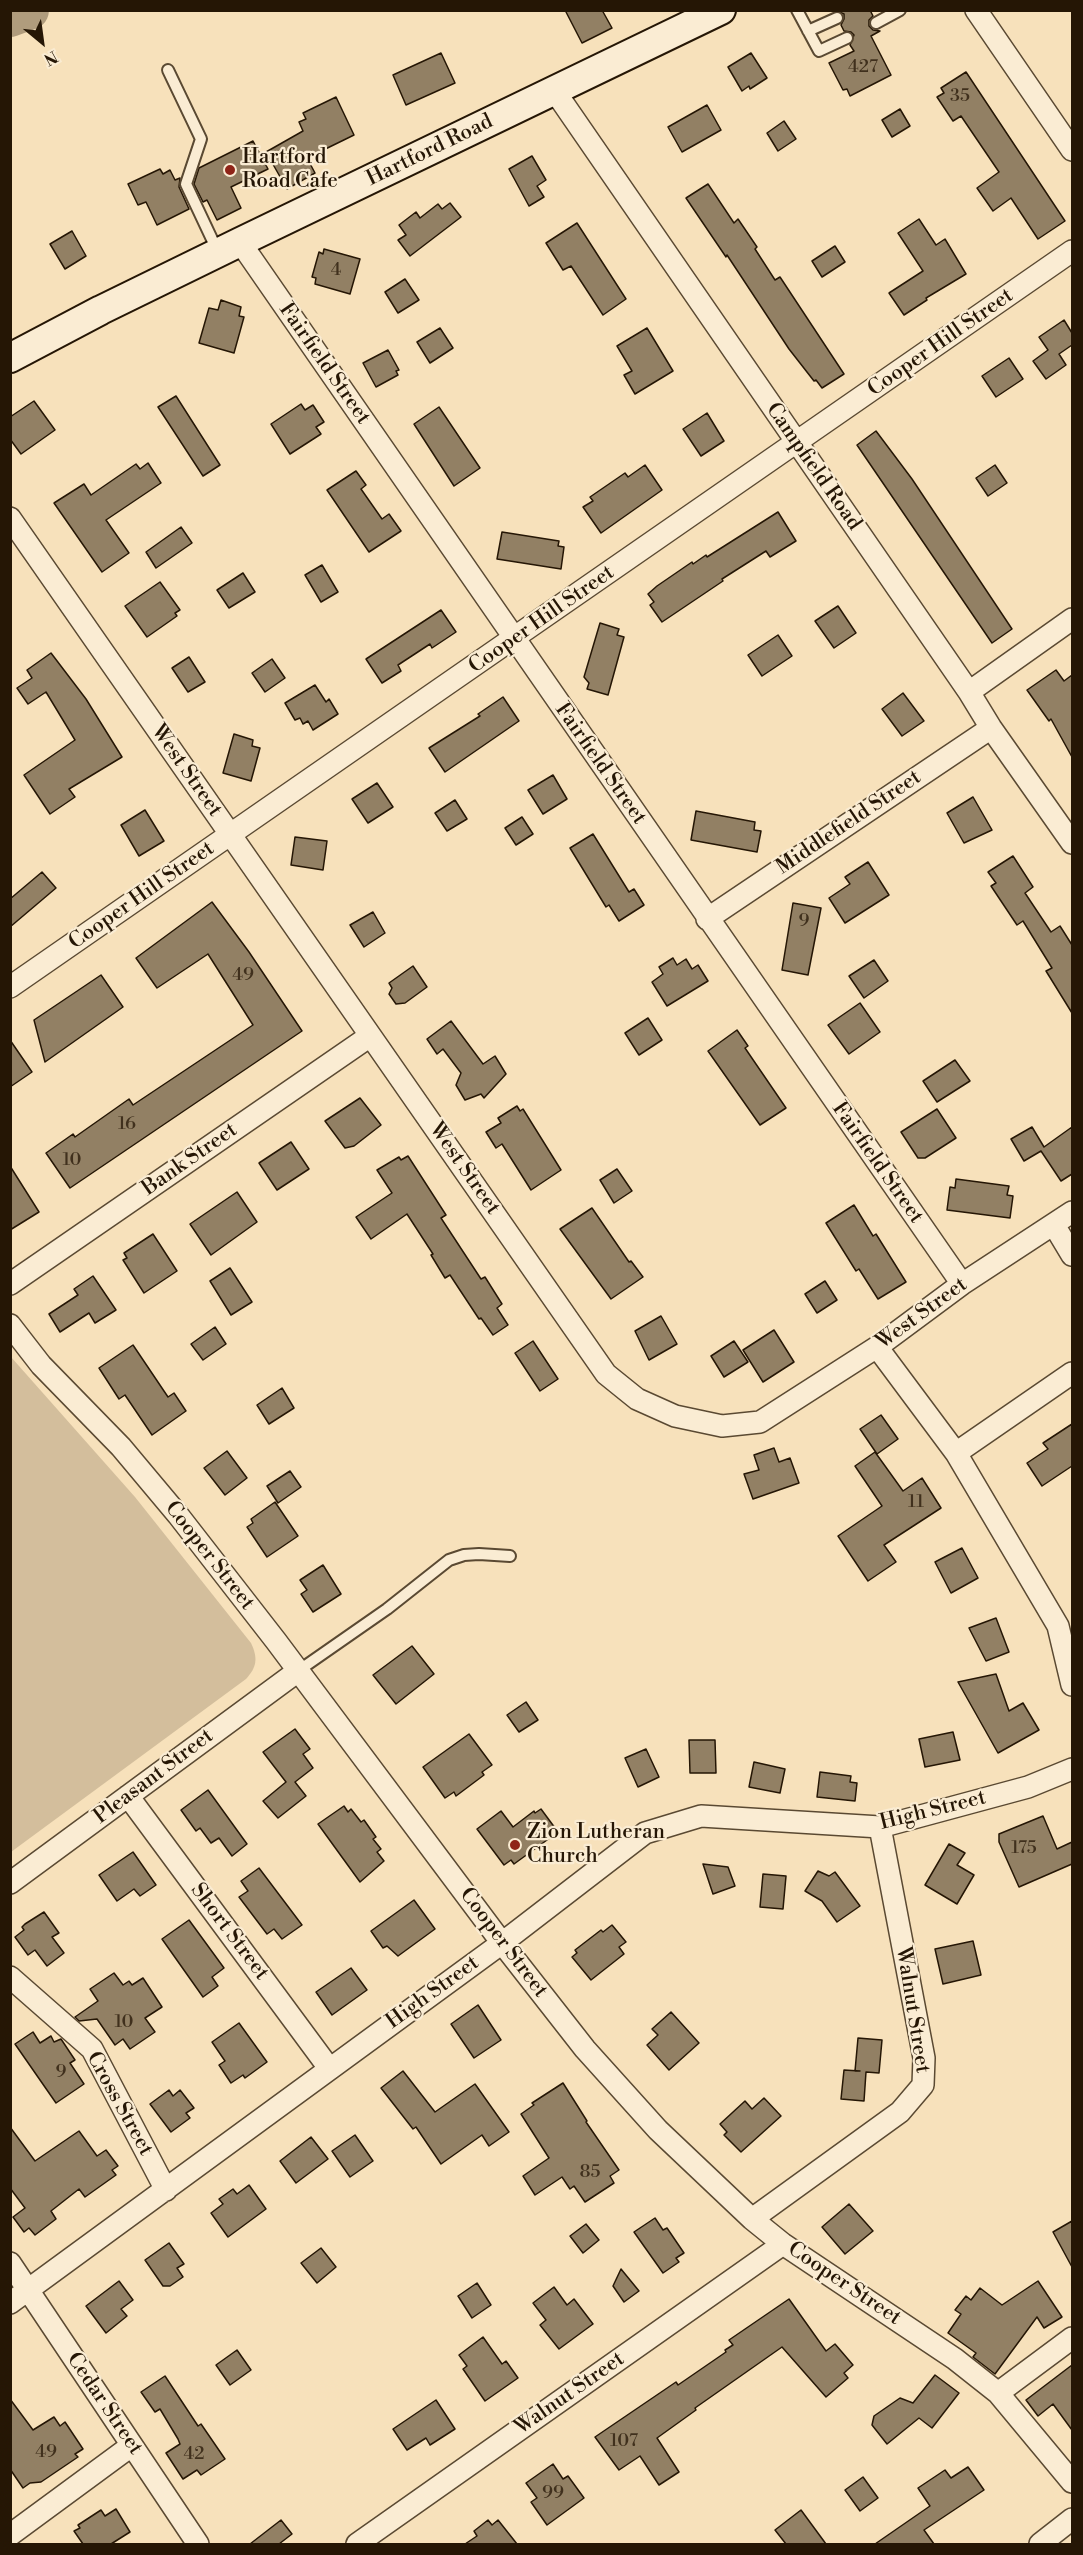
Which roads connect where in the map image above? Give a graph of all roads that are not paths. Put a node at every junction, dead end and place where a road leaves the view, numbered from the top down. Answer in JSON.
{"nodes":[{"id":1,"x":721,"y":10,"type":"edge"},
{"id":2,"x":797,"y":10,"type":"edge"},
{"id":3,"x":900,"y":10,"type":"edge"},
{"id":4,"x":976,"y":10,"type":"edge"},
{"id":5,"x":837,"y":18,"type":"dead end"},
{"id":6,"x":876,"y":23,"type":"dead end"},
{"id":7,"x":808,"y":31,"type":"junction"},
{"id":8,"x":847,"y":38,"type":"dead end"},
{"id":9,"x":168,"y":70,"type":"dead end"},
{"id":10,"x":554,"y":90,"type":"junction"},
{"id":11,"x":1072,"y":150,"type":"edge"},
{"id":12,"x":229,"y":247,"type":"junction"},
{"id":13,"x":1072,"y":251,"type":"edge"},
{"id":14,"x":11,"y":357,"type":"edge"},
{"id":15,"x":796,"y":444,"type":"junction"},
{"id":16,"x":10,"y":518,"type":"edge"},
{"id":17,"x":1072,"y":619,"type":"edge"},
{"id":18,"x":514,"y":639,"type":"junction"},
{"id":19,"x":969,"y":692,"type":"junction"},
{"id":20,"x":991,"y":728,"type":"junction"},
{"id":21,"x":230,"y":835,"type":"junction"},
{"id":22,"x":1072,"y":843,"type":"edge"},
{"id":23,"x":707,"y":919,"type":"junction"},
{"id":24,"x":10,"y":987,"type":"edge"},
{"id":25,"x":370,"y":1036,"type":"junction"},
{"id":26,"x":1072,"y":1212,"type":"edge"},
{"id":27,"x":1054,"y":1225,"type":"junction"},
{"id":28,"x":1072,"y":1255,"type":"edge"},
{"id":29,"x":10,"y":1284,"type":"edge"},
{"id":30,"x":962,"y":1284,"type":"junction"},
{"id":31,"x":10,"y":1325,"type":"edge"},
{"id":32,"x":877,"y":1347,"type":"junction"},
{"id":33,"x":1072,"y":1373,"type":"edge"},
{"id":34,"x":956,"y":1453,"type":"junction"},
{"id":35,"x":510,"y":1556,"type":"dead end"},
{"id":36,"x":298,"y":1671,"type":"junction"},
{"id":37,"x":1072,"y":1685,"type":"edge"},
{"id":38,"x":1072,"y":1769,"type":"edge"},
{"id":39,"x":128,"y":1796,"type":"junction"},
{"id":40,"x":880,"y":1827,"type":"junction"},
{"id":41,"x":10,"y":1884,"type":"edge"},
{"id":42,"x":502,"y":1943,"type":"junction"},
{"id":43,"x":10,"y":1977,"type":"edge"},
{"id":44,"x":329,"y":2068,"type":"junction"},
{"id":45,"x":166,"y":2190,"type":"junction"},
{"id":46,"x":752,"y":2219,"type":"junction"},
{"id":47,"x":783,"y":2244,"type":"junction"},
{"id":48,"x":10,"y":2263,"type":"edge"},
{"id":49,"x":28,"y":2290,"type":"junction"},
{"id":50,"x":10,"y":2303,"type":"edge"},
{"id":51,"x":1072,"y":2338,"type":"edge"},
{"id":52,"x":998,"y":2392,"type":"junction"},
{"id":53,"x":131,"y":2446,"type":"junction"},
{"id":54,"x":1072,"y":2482,"type":"edge"},
{"id":55,"x":1072,"y":2519,"type":"edge"},
{"id":56,"x":10,"y":2535,"type":"edge"},
{"id":57,"x":198,"y":2544,"type":"edge"},
{"id":58,"x":357,"y":2544,"type":"edge"},
{"id":59,"x":1040,"y":2544,"type":"edge"}],
"edges":[{"from":1,"to":10,"type":"main road","name":"Hartford Road"},
{"from":2,"to":7,"type":"lane"},
{"from":3,"to":6,"type":"lane"},
{"from":4,"to":11,"type":"street"},
{"from":5,"to":7,"type":"lane"},
{"from":7,"to":8,"type":"lane"},
{"from":9,"to":12,"type":"lane"},
{"from":10,"to":12,"type":"main road","name":"Hartford Road"},
{"from":10,"to":15,"type":"street","name":"Campfield Road"},
{"from":12,"to":14,"type":"main road","name":"Hartford Road"},
{"from":12,"to":18,"type":"street","name":"Fairfield Street"},
{"from":13,"to":15,"type":"street","name":"Cooper Hill Street"},
{"from":15,"to":18,"type":"street","name":"Cooper Hill Street"},
{"from":15,"to":19,"type":"street","name":"Campfield Road"},
{"from":16,"to":21,"type":"street","name":"West Street"},
{"from":17,"to":19,"type":"street"},
{"from":18,"to":21,"type":"street","name":"Cooper Hill Street"},
{"from":18,"to":23,"type":"street","name":"Fairfield Street"},
{"from":19,"to":20,"type":"street","name":"Campfield Road"},
{"from":20,"to":22,"type":"street","name":"Campfield Road"},
{"from":20,"to":23,"type":"street","name":"Middlefield Street"},
{"from":21,"to":24,"type":"street","name":"Cooper Hill Street"},
{"from":21,"to":25,"type":"street","name":"West Street"},
{"from":23,"to":30,"type":"street","name":"Fairfield Street"},
{"from":25,"to":29,"type":"street","name":"Bank Street"},
{"from":25,"to":32,"type":"street","name":"West Street"},
{"from":26,"to":27,"type":"street","name":"West Street"},
{"from":27,"to":28,"type":"street"},
{"from":27,"to":30,"type":"street","name":"West Street"},
{"from":30,"to":32,"type":"street","name":"West Street"},
{"from":31,"to":36,"type":"street","name":"Cooper Street"},
{"from":32,"to":34,"type":"street"},
{"from":33,"to":34,"type":"street"},
{"from":34,"to":37,"type":"street"},
{"from":35,"to":36,"type":"lane"},
{"from":36,"to":39,"type":"street","name":"Pleasant Street"},
{"from":36,"to":42,"type":"street","name":"Cooper Street"},
{"from":38,"to":40,"type":"street","name":"High Street"},
{"from":39,"to":41,"type":"street","name":"Pleasant Street"},
{"from":39,"to":44,"type":"street","name":"Short Street"},
{"from":40,"to":42,"type":"street","name":"High Street"},
{"from":40,"to":46,"type":"street","name":"Walnut Street"},
{"from":42,"to":44,"type":"street","name":"High Street"},
{"from":42,"to":46,"type":"street","name":"Cooper Street"},
{"from":43,"to":45,"type":"street","name":"Cross Street"},
{"from":44,"to":45,"type":"street","name":"High Street"},
{"from":45,"to":49,"type":"street","name":"High Street"},
{"from":46,"to":47,"type":"street","name":"Cooper Street"},
{"from":47,"to":52,"type":"street","name":"Cooper Street"},
{"from":47,"to":58,"type":"street","name":"Walnut Street"},
{"from":48,"to":49,"type":"street","name":"Cedar Street"},
{"from":49,"to":50,"type":"street","name":"High Street"},
{"from":49,"to":53,"type":"street","name":"Cedar Street"},
{"from":51,"to":52,"type":"street"},
{"from":52,"to":54,"type":"street","name":"Cooper Street"},
{"from":53,"to":56,"type":"street"},
{"from":53,"to":57,"type":"street","name":"Cedar Street"},
{"from":55,"to":59,"type":"street"}]}
